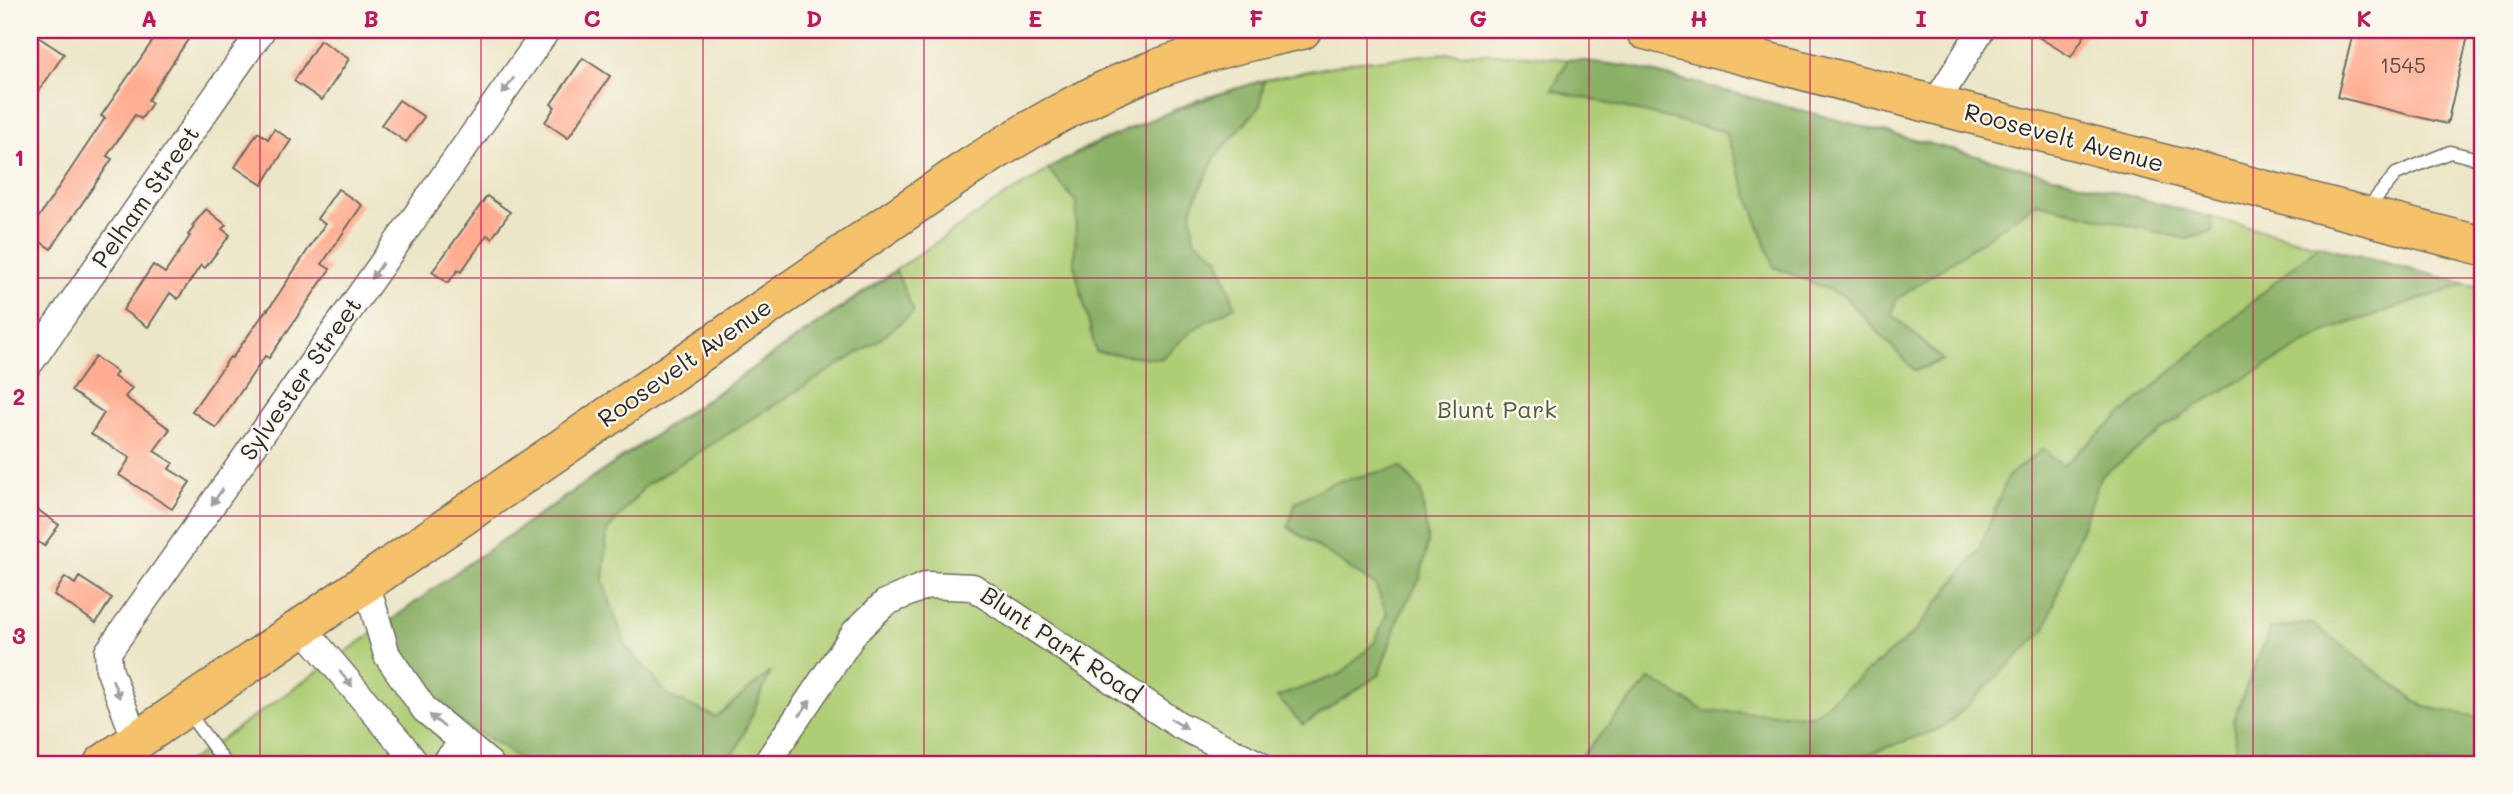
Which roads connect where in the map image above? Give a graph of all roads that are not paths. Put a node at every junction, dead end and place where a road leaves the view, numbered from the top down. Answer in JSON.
{"nodes":[{"id":1,"x":262,"y":30,"type":"edge"},
{"id":2,"x":547,"y":30,"type":"edge"},
{"id":3,"x":1302,"y":30,"type":"edge"},
{"id":4,"x":1646,"y":30,"type":"edge"},
{"id":5,"x":1981,"y":30,"type":"edge"},
{"id":6,"x":1935,"y":104,"type":"junction"},
{"id":7,"x":2483,"y":160,"type":"edge"},
{"id":8,"x":2363,"y":215,"type":"junction"},
{"id":9,"x":2483,"y":246,"type":"edge"},
{"id":10,"x":30,"y":363,"type":"edge"},
{"id":11,"x":366,"y":582,"type":"junction"},
{"id":12,"x":302,"y":627,"type":"junction"},
{"id":13,"x":185,"y":707,"type":"junction"},
{"id":14,"x":136,"y":741,"type":"junction"},
{"id":15,"x":463,"y":742,"type":"junction"},
{"id":16,"x":103,"y":764,"type":"edge"},
{"id":17,"x":226,"y":764,"type":"edge"},
{"id":18,"x":416,"y":764,"type":"edge"},
{"id":19,"x":443,"y":764,"type":"edge"},
{"id":20,"x":490,"y":764,"type":"edge"},
{"id":21,"x":766,"y":764,"type":"edge"},
{"id":22,"x":1258,"y":764,"type":"edge"}],
"edges":[{"from":1,"to":10,"type":"street","name":"Pelham Street"},
{"from":2,"to":14,"type":"street","name":"Sylvester Street","one_way":true},
{"from":3,"to":11,"type":"main road","name":"Roosevelt Avenue"},
{"from":4,"to":6,"type":"main road","name":"Roosevelt Avenue"},
{"from":5,"to":6,"type":"street"},
{"from":6,"to":8,"type":"main road","name":"Roosevelt Avenue"},
{"from":7,"to":8,"type":"lane"},
{"from":8,"to":9,"type":"main road","name":"Roosevelt Avenue"},
{"from":11,"to":12,"type":"main road","name":"Roosevelt Avenue"},
{"from":15,"to":11,"type":"street","one_way":true},
{"from":12,"to":13,"type":"main road","name":"Roosevelt Avenue"},
{"from":12,"to":18,"type":"street","one_way":true},
{"from":13,"to":14,"type":"main road","name":"Roosevelt Avenue"},
{"from":13,"to":17,"type":"lane"},
{"from":14,"to":16,"type":"main road","name":"Roosevelt Avenue"},
{"from":15,"to":19,"type":"street"},
{"from":15,"to":20,"type":"street"},
{"from":21,"to":22,"type":"street","name":"Blunt Park Road","one_way":true}]}
